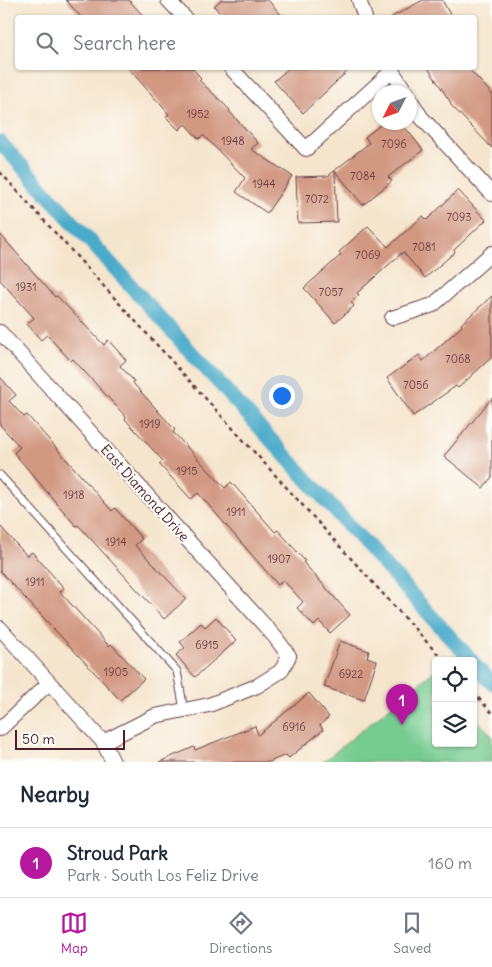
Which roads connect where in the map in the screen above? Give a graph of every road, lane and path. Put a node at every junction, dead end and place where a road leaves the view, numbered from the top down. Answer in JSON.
{"nodes":[{"id":1,"x":168,"y":0,"type":"edge"},
{"id":2,"x":359,"y":0,"type":"edge"},
{"id":3,"x":182,"y":15,"type":"edge"},
{"id":4,"x":364,"y":15,"type":"edge"},
{"id":5,"x":233,"y":70,"type":"edge"},
{"id":6,"x":390,"y":70,"type":"edge"},
{"id":7,"x":392,"y":70,"type":"edge"},
{"id":8,"x":401,"y":85,"type":"edge"},
{"id":9,"x":417,"y":109,"type":"edge"},
{"id":10,"x":0,"y":172,"type":"edge"},
{"id":11,"x":492,"y":194,"type":"edge"},
{"id":12,"x":492,"y":253,"type":"edge"},
{"id":13,"x":392,"y":318,"type":"dead end"},
{"id":14,"x":0,"y":332,"type":"edge"},
{"id":15,"x":0,"y":475,"type":"edge"},
{"id":16,"x":0,"y":628,"type":"edge"},
{"id":17,"x":440,"y":657,"type":"edge"},
{"id":18,"x":49,"y":683,"type":"junction"},
{"id":19,"x":477,"y":696,"type":"edge"},
{"id":20,"x":184,"y":710,"type":"junction"},
{"id":21,"x":492,"y":713,"type":"edge"},
{"id":22,"x":0,"y":729,"type":"edge"},
{"id":23,"x":103,"y":742,"type":"junction"},
{"id":24,"x":113,"y":762,"type":"edge"}],
"edges":[{"from":1,"to":3,"type":"street"},
{"from":2,"to":4,"type":"street"},
{"from":5,"to":6,"type":"street"},
{"from":7,"to":8,"type":"street"},
{"from":9,"to":11,"type":"street"},
{"from":10,"to":17,"type":"path"},
{"from":12,"to":13,"type":"street"},
{"from":14,"to":20,"type":"street","name":"East Diamond Drive"},
{"from":15,"to":20,"type":"lane"},
{"from":16,"to":18,"type":"street"},
{"from":18,"to":22,"type":"street"},
{"from":18,"to":23,"type":"street"},
{"from":19,"to":21,"type":"path"},
{"from":20,"to":23,"type":"street"},
{"from":23,"to":24,"type":"street"}]}
